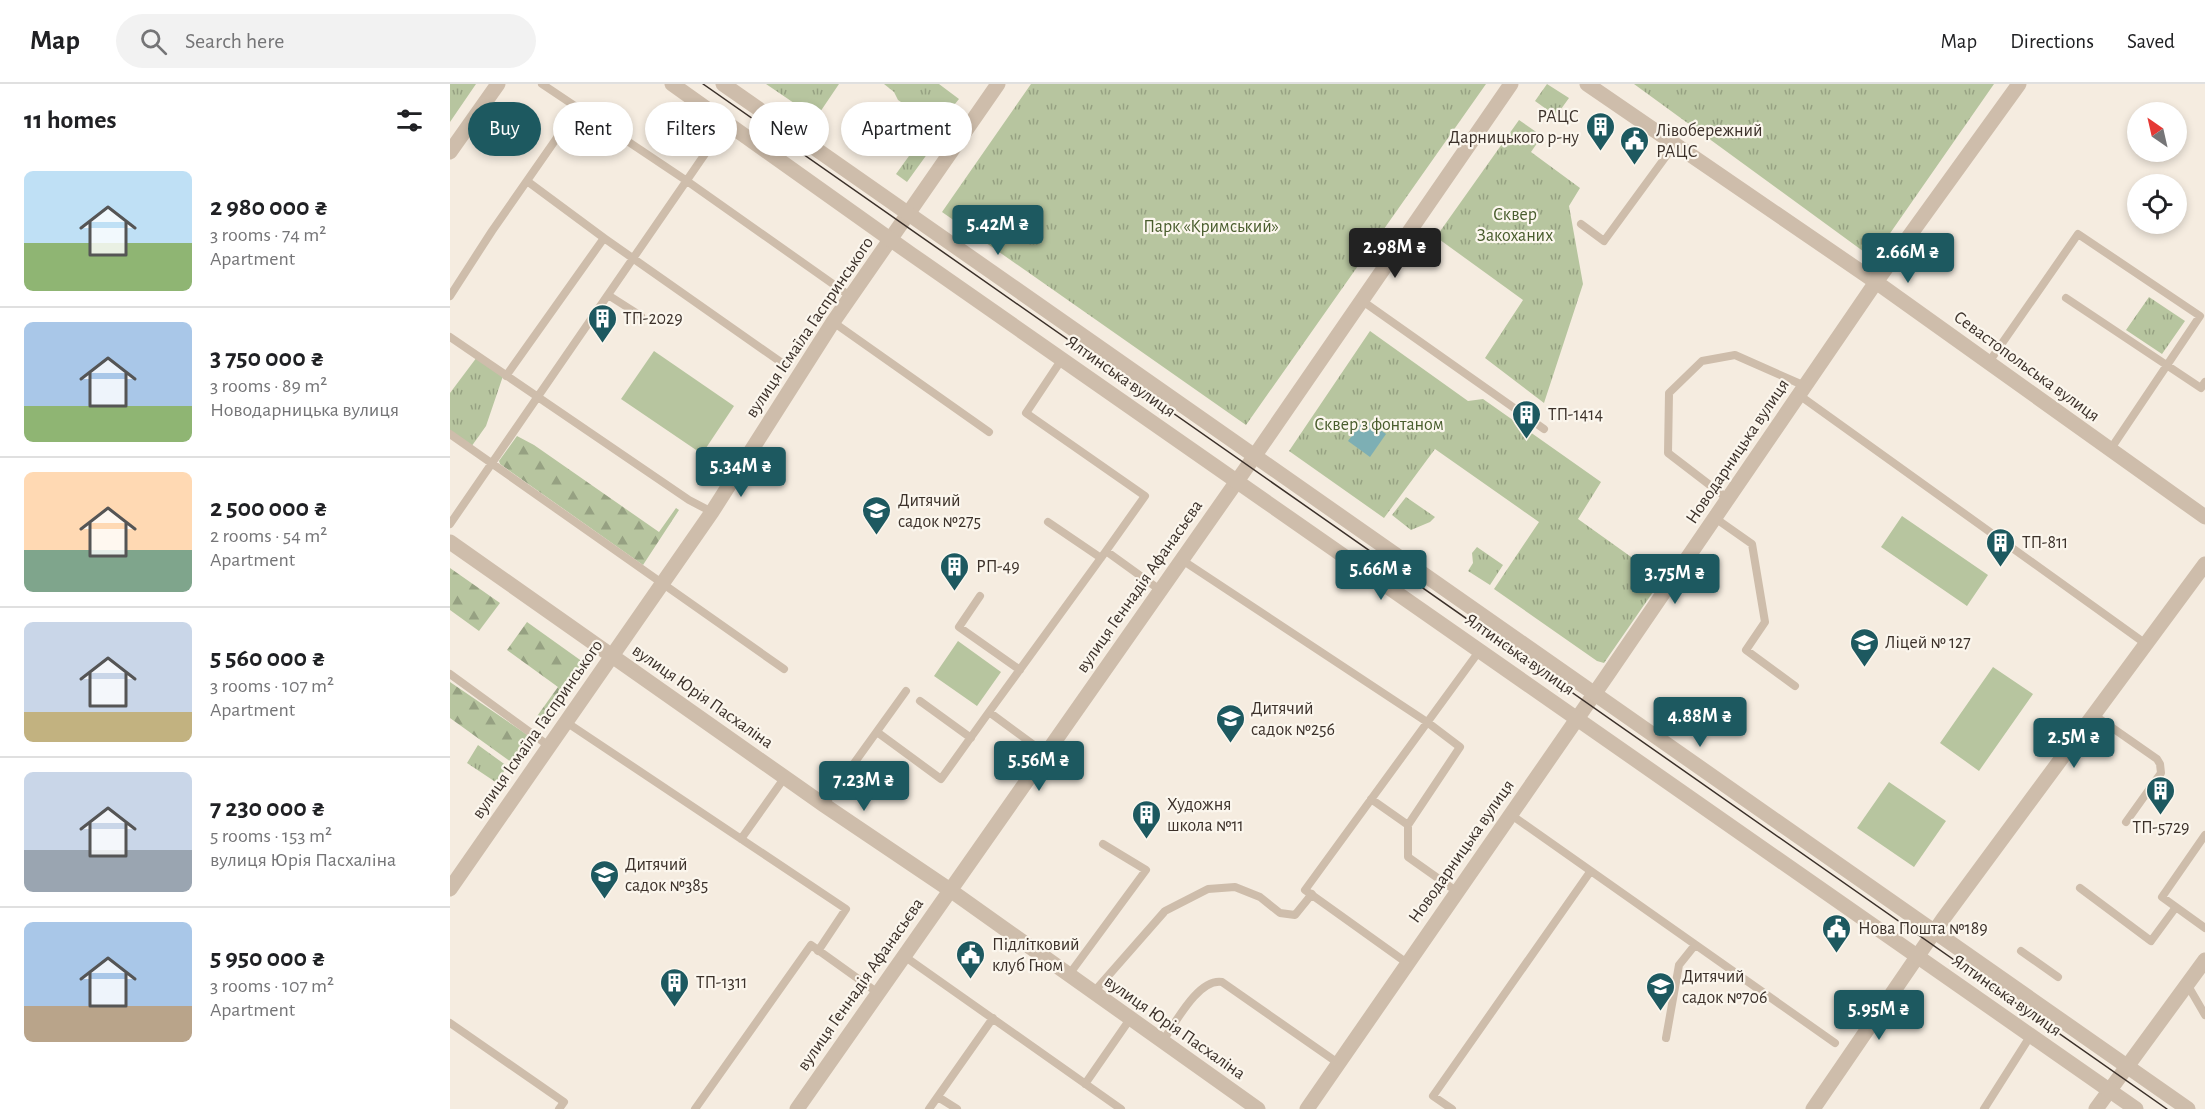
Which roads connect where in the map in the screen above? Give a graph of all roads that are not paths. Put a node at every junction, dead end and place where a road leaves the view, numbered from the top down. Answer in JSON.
{"nodes":[{"id":1,"x":498,"y":84,"type":"edge"},
{"id":2,"x":542,"y":84,"type":"edge"},
{"id":3,"x":672,"y":84,"type":"edge"},
{"id":4,"x":723,"y":84,"type":"edge"},
{"id":5,"x":998,"y":84,"type":"edge"},
{"id":6,"x":1511,"y":84,"type":"edge"},
{"id":7,"x":1587,"y":84,"type":"edge"},
{"id":8,"x":2019,"y":84,"type":"edge"},
{"id":9,"x":567,"y":102,"type":"edge"},
{"id":10,"x":699,"y":102,"type":"edge"},
{"id":11,"x":737,"y":128,"type":"edge"},
{"id":12,"x":553,"y":144,"type":"edge"},
{"id":13,"x":1675,"y":144,"type":"junction"},
{"id":14,"x":633,"y":146,"type":"edge"},
{"id":15,"x":450,"y":152,"type":"edge"},
{"id":16,"x":704,"y":156,"type":"edge"},
{"id":17,"x":527,"y":181,"type":"junction"},
{"id":18,"x":687,"y":181,"type":"junction"},
{"id":19,"x":908,"y":214,"type":"junction"},
{"id":20,"x":1581,"y":224,"type":"dead end"},
{"id":21,"x":604,"y":238,"type":"junction"},
{"id":22,"x":891,"y":239,"type":"junction"},
{"id":23,"x":634,"y":258,"type":"junction"},
{"id":24,"x":1876,"y":282,"type":"junction"},
{"id":25,"x":608,"y":295,"type":"junction"},
{"id":26,"x":450,"y":296,"type":"edge"},
{"id":27,"x":850,"y":296,"type":"junction"},
{"id":28,"x":2066,"y":298,"type":"dead end"},
{"id":29,"x":1361,"y":300,"type":"junction"},
{"id":30,"x":641,"y":316,"type":"dead end"},
{"id":31,"x":833,"y":322,"type":"junction"},
{"id":32,"x":450,"y":336,"type":"edge"},
{"id":33,"x":1062,"y":359,"type":"junction"},
{"id":34,"x":1989,"y":362,"type":"junction"},
{"id":35,"x":785,"y":365,"type":"dead end"},
{"id":36,"x":2166,"y":365,"type":"junction"},
{"id":37,"x":506,"y":376,"type":"junction"},
{"id":38,"x":2205,"y":382,"type":"edge"},
{"id":39,"x":1802,"y":391,"type":"junction"},
{"id":40,"x":537,"y":398,"type":"junction"},
{"id":41,"x":1544,"y":429,"type":"dead end"},
{"id":42,"x":989,"y":432,"type":"dead end"},
{"id":43,"x":450,"y":434,"type":"edge"},
{"id":44,"x":2110,"y":450,"type":"junction"},
{"id":45,"x":1254,"y":456,"type":"junction"},
{"id":46,"x":492,"y":464,"type":"junction"},
{"id":47,"x":1237,"y":480,"type":"junction"},
{"id":48,"x":1728,"y":499,"type":"junction"},
{"id":49,"x":712,"y":512,"type":"junction"},
{"id":50,"x":2205,"y":517,"type":"edge"},
{"id":51,"x":1715,"y":518,"type":"junction"},
{"id":52,"x":1048,"y":522,"type":"dead end"},
{"id":53,"x":450,"y":524,"type":"edge"},
{"id":54,"x":450,"y":542,"type":"edge"},
{"id":55,"x":1103,"y":555,"type":"junction"},
{"id":56,"x":1182,"y":560,"type":"junction"},
{"id":57,"x":2205,"y":564,"type":"edge"},
{"id":58,"x":662,"y":584,"type":"junction"},
{"id":59,"x":1160,"y":590,"type":"junction"},
{"id":60,"x":980,"y":596,"type":"dead end"},
{"id":61,"x":2146,"y":644,"type":"junction"},
{"id":62,"x":1480,"y":650,"type":"junction"},
{"id":63,"x":612,"y":656,"type":"junction"},
{"id":64,"x":784,"y":669,"type":"dead end"},
{"id":65,"x":1020,"y":670,"type":"junction"},
{"id":66,"x":450,"y":674,"type":"edge"},
{"id":67,"x":1795,"y":686,"type":"dead end"},
{"id":68,"x":906,"y":691,"type":"dead end"},
{"id":69,"x":1594,"y":694,"type":"junction"},
{"id":70,"x":920,"y":701,"type":"dead end"},
{"id":71,"x":989,"y":712,"type":"junction"},
{"id":72,"x":2094,"y":715,"type":"junction"},
{"id":73,"x":1577,"y":718,"type":"junction"},
{"id":74,"x":566,"y":722,"type":"junction"},
{"id":75,"x":1426,"y":722,"type":"junction"},
{"id":76,"x":877,"y":732,"type":"junction"},
{"id":77,"x":971,"y":738,"type":"junction"},
{"id":78,"x":549,"y":746,"type":"junction"},
{"id":79,"x":1046,"y":754,"type":"junction"},
{"id":80,"x":784,"y":777,"type":"junction"},
{"id":81,"x":1371,"y":799,"type":"junction"},
{"id":82,"x":824,"y":805,"type":"junction"},
{"id":83,"x":1509,"y":814,"type":"junction"},
{"id":84,"x":2126,"y":822,"type":"dead end"},
{"id":85,"x":1408,"y":825,"type":"junction"},
{"id":86,"x":2205,"y":835,"type":"edge"},
{"id":87,"x":741,"y":838,"type":"junction"},
{"id":88,"x":1103,"y":844,"type":"dead end"},
{"id":89,"x":1590,"y":872,"type":"junction"},
{"id":90,"x":2080,"y":888,"type":"dead end"},
{"id":91,"x":450,"y":889,"type":"edge"},
{"id":92,"x":950,"y":890,"type":"junction"},
{"id":93,"x":1456,"y":891,"type":"junction"},
{"id":94,"x":1312,"y":894,"type":"junction"},
{"id":95,"x":2176,"y":907,"type":"junction"},
{"id":96,"x":2205,"y":928,"type":"edge"},
{"id":97,"x":1934,"y":932,"type":"junction"},
{"id":98,"x":1695,"y":945,"type":"junction"},
{"id":99,"x":818,"y":951,"type":"junction"},
{"id":100,"x":2021,"y":951,"type":"dead end"},
{"id":101,"x":1917,"y":955,"type":"junction"},
{"id":102,"x":904,"y":957,"type":"junction"},
{"id":103,"x":2205,"y":960,"type":"edge"},
{"id":104,"x":1407,"y":963,"type":"junction"},
{"id":105,"x":1068,"y":976,"type":"junction"},
{"id":106,"x":2058,"y":977,"type":"dead end"},
{"id":107,"x":2187,"y":984,"type":"junction"},
{"id":108,"x":878,"y":993,"type":"junction"},
{"id":109,"x":1093,"y":993,"type":"junction"},
{"id":110,"x":2205,"y":1015,"type":"edge"},
{"id":111,"x":993,"y":1018,"type":"junction"},
{"id":112,"x":1130,"y":1019,"type":"junction"},
{"id":113,"x":450,"y":1023,"type":"edge"},
{"id":114,"x":2031,"y":1035,"type":"junction"},
{"id":115,"x":1666,"y":1038,"type":"dead end"},
{"id":116,"x":1162,"y":1042,"type":"junction"},
{"id":117,"x":1835,"y":1043,"type":"dead end"},
{"id":118,"x":1338,"y":1063,"type":"junction"},
{"id":119,"x":2127,"y":1067,"type":"junction"},
{"id":120,"x":1085,"y":1084,"type":"junction"},
{"id":121,"x":2110,"y":1091,"type":"junction"},
{"id":122,"x":938,"y":1097,"type":"junction"},
{"id":123,"x":559,"y":1109,"type":"edge"},
{"id":124,"x":695,"y":1109,"type":"edge"},
{"id":125,"x":797,"y":1109,"type":"edge"},
{"id":126,"x":929,"y":1109,"type":"edge"},
{"id":127,"x":957,"y":1109,"type":"edge"},
{"id":128,"x":1121,"y":1109,"type":"edge"},
{"id":129,"x":1258,"y":1109,"type":"edge"},
{"id":130,"x":1307,"y":1109,"type":"edge"},
{"id":131,"x":1452,"y":1109,"type":"edge"},
{"id":132,"x":1813,"y":1109,"type":"edge"},
{"id":133,"x":1984,"y":1109,"type":"edge"},
{"id":134,"x":2096,"y":1109,"type":"edge"},
{"id":135,"x":2136,"y":1109,"type":"edge"},
{"id":136,"x":2188,"y":1109,"type":"edge"}],
"edges":[{"from":1,"to":15,"type":"street"},
{"from":2,"to":9,"type":"lane"},
{"from":3,"to":10,"type":"street","name":"Ялтинська вулиця"},
{"from":4,"to":19,"type":"street","name":"Ялтинська вулиця"},
{"from":5,"to":19,"type":"street","name":"вулиця Ісмаїла Гаспринського"},
{"from":6,"to":29,"type":"street","name":"вулиця Геннадія Афанасьєва"},
{"from":7,"to":13,"type":"street","name":"Севастопольська вулиця"},
{"from":8,"to":24,"type":"street","name":"Новодарницька вулиця"},
{"from":11,"to":22,"type":"street","name":"Ялтинська вулиця"},
{"from":12,"to":17,"type":"lane"},
{"from":13,"to":20,"type":"lane"},
{"from":13,"to":24,"type":"street","name":"Севастопольська вулиця"},
{"from":14,"to":18,"type":"lane"},
{"from":16,"to":18,"type":"lane"},
{"from":17,"to":21,"type":"lane"},
{"from":17,"to":26,"type":"lane"},
{"from":18,"to":23,"type":"lane"},
{"from":18,"to":27,"type":"lane"},
{"from":19,"to":22,"type":"street","name":"вулиця Ісмаїла Гаспринського"},
{"from":19,"to":45,"type":"street","name":"Ялтинська вулиця"},
{"from":21,"to":23,"type":"lane"},
{"from":21,"to":37,"type":"lane"},
{"from":22,"to":27,"type":"street","name":"вулиця Ісмаїла Гаспринського"},
{"from":22,"to":33,"type":"street","name":"Ялтинська вулиця"},
{"from":23,"to":25,"type":"lane"},
{"from":23,"to":35,"type":"lane"},
{"from":24,"to":34,"type":"street","name":"Севастопольська вулиця"},
{"from":24,"to":39,"type":"street","name":"Новодарницька вулиця"},
{"from":25,"to":30,"type":"lane"},
{"from":25,"to":40,"type":"lane"},
{"from":27,"to":31,"type":"street","name":"вулиця Ісмаїла Гаспринського"},
{"from":28,"to":36,"type":"lane"},
{"from":29,"to":41,"type":"lane"},
{"from":29,"to":45,"type":"street","name":"вулиця Геннадія Афанасьєва"},
{"from":31,"to":42,"type":"lane"},
{"from":31,"to":49,"type":"street","name":"вулиця Ісмаїла Гаспринського"},
{"from":32,"to":37,"type":"lane"},
{"from":33,"to":47,"type":"street","name":"Ялтинська вулиця"},
{"from":33,"to":55,"type":"lane"},
{"from":34,"to":36,"type":"lane"},
{"from":34,"to":44,"type":"street","name":"Севастопольська вулиця"},
{"from":36,"to":38,"type":"lane"},
{"from":36,"to":44,"type":"lane"},
{"from":37,"to":40,"type":"lane"},
{"from":39,"to":48,"type":"street","name":"Новодарницька вулиця"},
{"from":39,"to":48,"type":"lane"},
{"from":39,"to":61,"type":"lane"},
{"from":40,"to":46,"type":"lane"},
{"from":40,"to":49,"type":"lane"},
{"from":43,"to":46,"type":"lane"},
{"from":44,"to":50,"type":"street","name":"Севастопольська вулиця"},
{"from":45,"to":47,"type":"street","name":"вулиця Геннадія Афанасьєва"},
{"from":45,"to":69,"type":"street","name":"Ялтинська вулиця"},
{"from":46,"to":53,"type":"lane"},
{"from":46,"to":58,"type":"lane"},
{"from":47,"to":56,"type":"street","name":"вулиця Геннадія Афанасьєва"},
{"from":47,"to":62,"type":"street","name":"Ялтинська вулиця"},
{"from":48,"to":51,"type":"street","name":"Новодарницька вулиця"},
{"from":49,"to":58,"type":"street","name":"вулиця Ісмаїла Гаспринського"},
{"from":51,"to":67,"type":"lane"},
{"from":51,"to":69,"type":"street","name":"Новодарницька вулиця"},
{"from":52,"to":55,"type":"lane"},
{"from":54,"to":63,"type":"street","name":"вулиця Юрія Пасхаліна"},
{"from":55,"to":59,"type":"lane"},
{"from":55,"to":65,"type":"lane"},
{"from":56,"to":59,"type":"street","name":"вулиця Геннадія Афанасьєва"},
{"from":56,"to":75,"type":"lane"},
{"from":57,"to":61,"type":"street"},
{"from":58,"to":63,"type":"street","name":"вулиця Ісмаїла Гаспринського"},
{"from":58,"to":64,"type":"lane"},
{"from":59,"to":79,"type":"street","name":"вулиця Геннадія Афанасьєва"},
{"from":60,"to":65,"type":"lane"},
{"from":61,"to":72,"type":"street"},
{"from":62,"to":73,"type":"street","name":"Ялтинська вулиця"},
{"from":62,"to":75,"type":"lane"},
{"from":63,"to":74,"type":"street","name":"вулиця Ісмаїла Гаспринського"},
{"from":63,"to":80,"type":"street","name":"вулиця Юрія Пасхаліна"},
{"from":65,"to":71,"type":"lane"},
{"from":66,"to":78,"type":"lane"},
{"from":68,"to":76,"type":"lane"},
{"from":69,"to":73,"type":"street","name":"Новодарницька вулиця"},
{"from":69,"to":97,"type":"street","name":"Ялтинська вулиця"},
{"from":70,"to":77,"type":"lane"},
{"from":71,"to":77,"type":"lane"},
{"from":71,"to":79,"type":"lane"},
{"from":72,"to":84,"type":"lane"},
{"from":72,"to":97,"type":"street"},
{"from":73,"to":83,"type":"street","name":"Новодарницька вулиця"},
{"from":73,"to":101,"type":"street","name":"Ялтинська вулиця"},
{"from":74,"to":78,"type":"street","name":"вулиця Ісмаїла Гаспринського"},
{"from":74,"to":87,"type":"lane"},
{"from":75,"to":81,"type":"lane"},
{"from":75,"to":85,"type":"lane"},
{"from":76,"to":77,"type":"lane"},
{"from":76,"to":82,"type":"lane"},
{"from":78,"to":91,"type":"street","name":"вулиця Ісмаїла Гаспринського"},
{"from":79,"to":92,"type":"street","name":"вулиця Геннадія Афанасьєва"},
{"from":80,"to":82,"type":"street","name":"вулиця Юрія Пасхаліна"},
{"from":80,"to":87,"type":"lane"},
{"from":81,"to":85,"type":"lane"},
{"from":81,"to":94,"type":"lane"},
{"from":82,"to":92,"type":"street","name":"вулиця Юрія Пасхаліна"},
{"from":83,"to":89,"type":"lane"},
{"from":83,"to":93,"type":"street","name":"Новодарницька вулиця"},
{"from":85,"to":93,"type":"lane"},
{"from":86,"to":95,"type":"lane"},
{"from":87,"to":99,"type":"lane"},
{"from":88,"to":105,"type":"lane"},
{"from":89,"to":98,"type":"lane"},
{"from":89,"to":131,"type":"lane"},
{"from":90,"to":95,"type":"lane"},
{"from":92,"to":102,"type":"street","name":"вулиця Геннадія Афанасьєва"},
{"from":92,"to":105,"type":"street","name":"вулиця Юрія Пасхаліна"},
{"from":93,"to":104,"type":"street","name":"Новодарницька вулиця"},
{"from":94,"to":104,"type":"lane"},
{"from":94,"to":109,"type":"lane"},
{"from":95,"to":96,"type":"lane"},
{"from":97,"to":101,"type":"street"},
{"from":97,"to":119,"type":"street","name":"Ялтинська вулиця"},
{"from":98,"to":115,"type":"lane"},
{"from":98,"to":117,"type":"lane"},
{"from":99,"to":108,"type":"lane"},
{"from":99,"to":124,"type":"lane"},
{"from":100,"to":106,"type":"lane"},
{"from":101,"to":114,"type":"street","name":"Ялтинська вулиця"},
{"from":101,"to":132,"type":"street"},
{"from":102,"to":108,"type":"street","name":"вулиця Геннадія Афанасьєва"},
{"from":102,"to":111,"type":"lane"},
{"from":103,"to":107,"type":"street"},
{"from":104,"to":118,"type":"street","name":"Новодарницька вулиця"},
{"from":105,"to":109,"type":"street","name":"вулиця Юрія Пасхаліна"},
{"from":107,"to":110,"type":"lane"},
{"from":107,"to":119,"type":"street"},
{"from":108,"to":125,"type":"street","name":"вулиця Геннадія Афанасьєва"},
{"from":109,"to":112,"type":"street","name":"вулиця Юрія Пасхаліна"},
{"from":111,"to":120,"type":"lane"},
{"from":111,"to":122,"type":"lane"},
{"from":112,"to":116,"type":"street","name":"вулиця Юрія Пасхаліна"},
{"from":112,"to":120,"type":"lane"},
{"from":113,"to":123,"type":"lane"},
{"from":114,"to":121,"type":"street","name":"Ялтинська вулиця"},
{"from":114,"to":133,"type":"lane"},
{"from":116,"to":118,"type":"lane"},
{"from":116,"to":129,"type":"street","name":"вулиця Юрія Пасхаліна"},
{"from":118,"to":130,"type":"street","name":"Новодарницька вулиця"},
{"from":119,"to":121,"type":"street"},
{"from":119,"to":136,"type":"street","name":"Ялтинська вулиця"},
{"from":120,"to":128,"type":"lane"},
{"from":121,"to":134,"type":"street"},
{"from":121,"to":135,"type":"street","name":"Ялтинська вулиця"},
{"from":122,"to":126,"type":"lane"},
{"from":122,"to":127,"type":"lane"}]}
